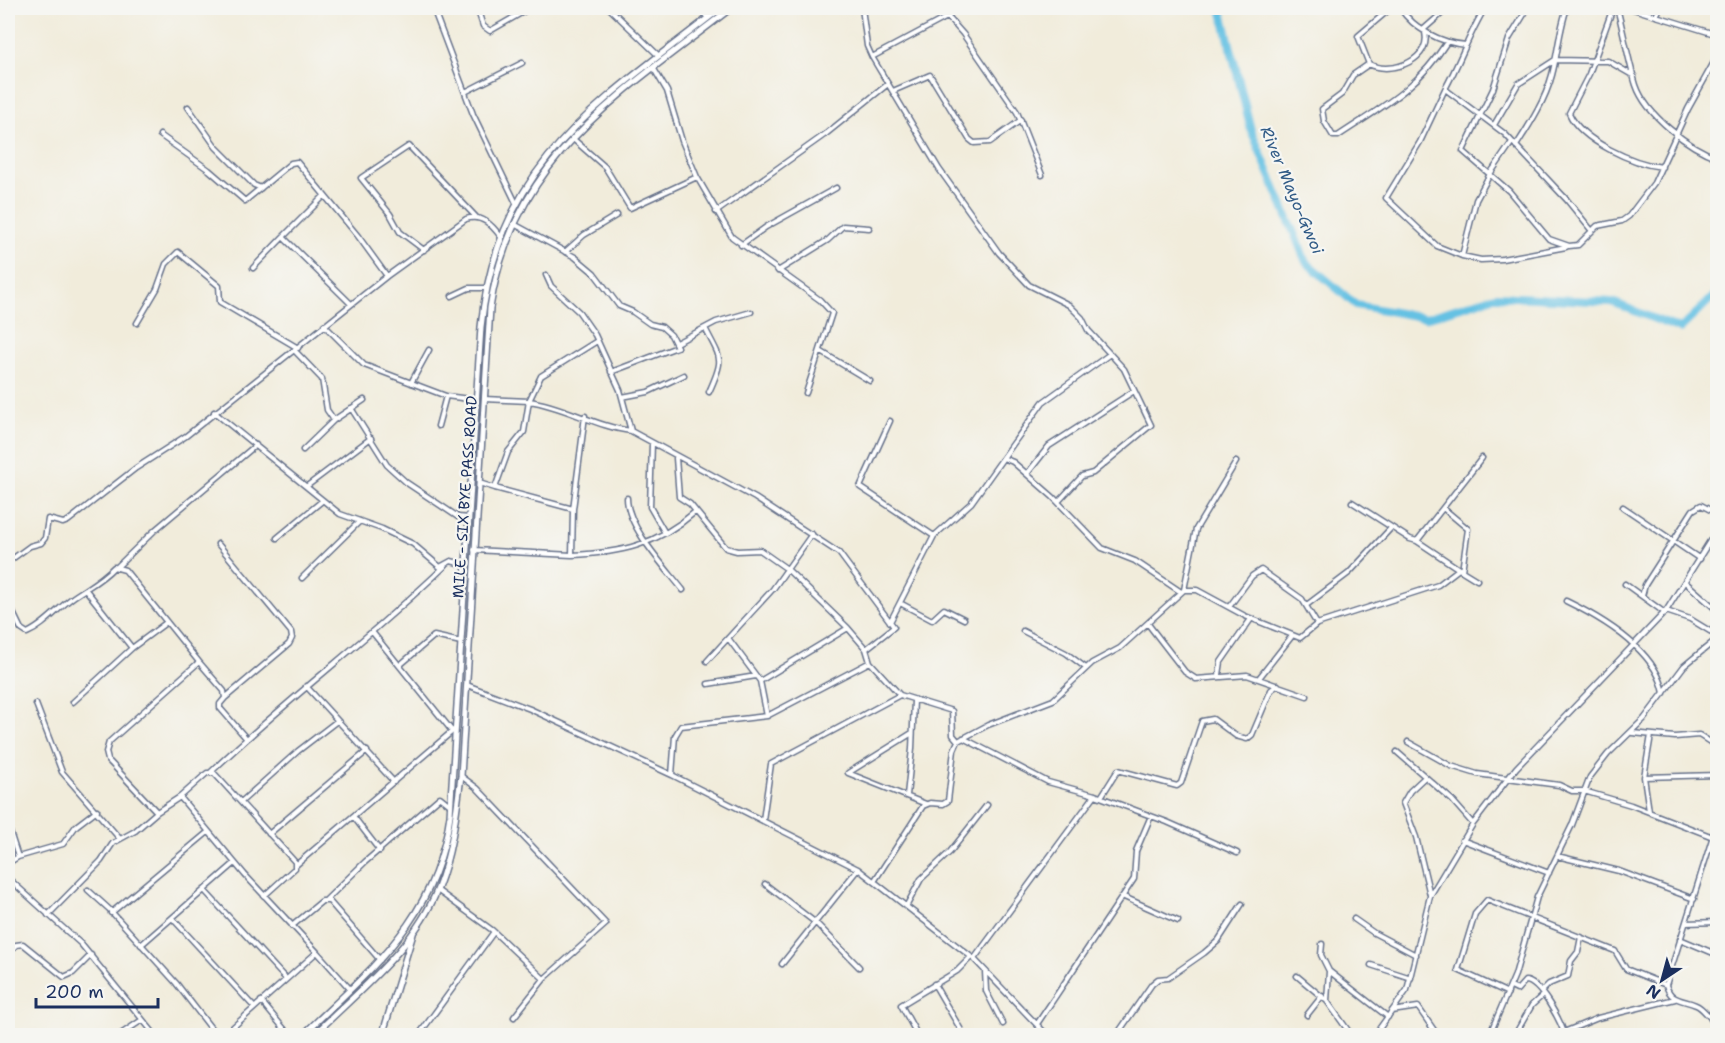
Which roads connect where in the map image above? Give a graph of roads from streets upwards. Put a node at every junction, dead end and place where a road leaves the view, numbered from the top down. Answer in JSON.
{"nodes":[{"id":1,"x":433,"y":8,"type":"edge"},
{"id":2,"x":477,"y":8,"type":"edge"},
{"id":3,"x":530,"y":8,"type":"edge"},
{"id":4,"x":609,"y":8,"type":"edge"},
{"id":5,"x":699,"y":8,"type":"edge"},
{"id":6,"x":721,"y":8,"type":"edge"},
{"id":7,"x":731,"y":8,"type":"edge"},
{"id":8,"x":862,"y":8,"type":"edge"},
{"id":9,"x":940,"y":8,"type":"edge"},
{"id":10,"x":1391,"y":8,"type":"edge"},
{"id":11,"x":1400,"y":8,"type":"edge"},
{"id":12,"x":1448,"y":8,"type":"edge"},
{"id":13,"x":1485,"y":8,"type":"edge"},
{"id":14,"x":1528,"y":8,"type":"edge"},
{"id":15,"x":1567,"y":8,"type":"edge"},
{"id":16,"x":1615,"y":8,"type":"edge"},
{"id":17,"x":1630,"y":8,"type":"edge"},
{"id":18,"x":1660,"y":8,"type":"edge"},
{"id":19,"x":949,"y":16,"type":"junction"},
{"id":20,"x":1656,"y":16,"type":"junction"},
{"id":21,"x":708,"y":18,"type":"junction"},
{"id":22,"x":1718,"y":18,"type":"edge"},
{"id":23,"x":1424,"y":29,"type":"junction"},
{"id":24,"x":1712,"y":33,"type":"junction"},
{"id":25,"x":1718,"y":35,"type":"edge"},
{"id":26,"x":1447,"y":42,"type":"junction"},
{"id":27,"x":1466,"y":45,"type":"junction"},
{"id":28,"x":1718,"y":55,"type":"edge"},
{"id":29,"x":659,"y":56,"type":"junction"},
{"id":30,"x":872,"y":57,"type":"junction"},
{"id":31,"x":1555,"y":60,"type":"junction"},
{"id":32,"x":1594,"y":61,"type":"junction"},
{"id":33,"x":522,"y":63,"type":"dead end"},
{"id":34,"x":1369,"y":64,"type":"junction"},
{"id":35,"x":654,"y":69,"type":"junction"},
{"id":36,"x":1635,"y":76,"type":"junction"},
{"id":37,"x":888,"y":84,"type":"junction"},
{"id":38,"x":1445,"y":89,"type":"junction"},
{"id":39,"x":893,"y":91,"type":"junction"},
{"id":40,"x":465,"y":92,"type":"junction"},
{"id":41,"x":188,"y":107,"type":"dead end"},
{"id":42,"x":1482,"y":115,"type":"junction"},
{"id":43,"x":1021,"y":120,"type":"junction"},
{"id":44,"x":1494,"y":125,"type":"junction"},
{"id":45,"x":160,"y":135,"type":"dead end"},
{"id":46,"x":1678,"y":136,"type":"junction"},
{"id":47,"x":572,"y":138,"type":"junction"},
{"id":48,"x":1512,"y":142,"type":"junction"},
{"id":49,"x":1516,"y":146,"type":"junction"},
{"id":50,"x":1718,"y":158,"type":"edge"},
{"id":51,"x":1662,"y":167,"type":"junction"},
{"id":52,"x":1490,"y":174,"type":"junction"},
{"id":53,"x":1042,"y":175,"type":"dead end"},
{"id":54,"x":698,"y":177,"type":"junction"},
{"id":55,"x":261,"y":188,"type":"junction"},
{"id":56,"x":836,"y":188,"type":"dead end"},
{"id":57,"x":324,"y":196,"type":"junction"},
{"id":58,"x":516,"y":203,"type":"junction"},
{"id":59,"x":716,"y":212,"type":"junction"},
{"id":60,"x":617,"y":215,"type":"dead end"},
{"id":61,"x":476,"y":217,"type":"junction"},
{"id":62,"x":514,"y":224,"type":"junction"},
{"id":63,"x":869,"y":228,"type":"dead end"},
{"id":64,"x":1592,"y":231,"type":"junction"},
{"id":65,"x":284,"y":237,"type":"junction"},
{"id":66,"x":501,"y":237,"type":"junction"},
{"id":67,"x":741,"y":245,"type":"junction"},
{"id":68,"x":1569,"y":246,"type":"junction"},
{"id":69,"x":424,"y":250,"type":"junction"},
{"id":70,"x":565,"y":252,"type":"junction"},
{"id":71,"x":1462,"y":256,"type":"junction"},
{"id":72,"x":253,"y":268,"type":"dead end"},
{"id":73,"x":778,"y":271,"type":"junction"},
{"id":74,"x":546,"y":274,"type":"dead end"},
{"id":75,"x":387,"y":276,"type":"junction"},
{"id":76,"x":486,"y":288,"type":"junction"},
{"id":77,"x":452,"y":296,"type":"dead end"},
{"id":78,"x":351,"y":304,"type":"junction"},
{"id":79,"x":751,"y":312,"type":"dead end"},
{"id":80,"x":137,"y":323,"type":"dead end"},
{"id":81,"x":324,"y":325,"type":"junction"},
{"id":82,"x":705,"y":328,"type":"junction"},
{"id":83,"x":597,"y":341,"type":"junction"},
{"id":84,"x":676,"y":343,"type":"junction"},
{"id":85,"x":296,"y":349,"type":"junction"},
{"id":86,"x":429,"y":350,"type":"dead end"},
{"id":87,"x":820,"y":351,"type":"junction"},
{"id":88,"x":1110,"y":354,"type":"junction"},
{"id":89,"x":611,"y":372,"type":"junction"},
{"id":90,"x":684,"y":375,"type":"dead end"},
{"id":91,"x":870,"y":381,"type":"dead end"},
{"id":92,"x":411,"y":383,"type":"junction"},
{"id":93,"x":1134,"y":391,"type":"junction"},
{"id":94,"x":709,"y":392,"type":"dead end"},
{"id":95,"x":806,"y":393,"type":"dead end"},
{"id":96,"x":446,"y":396,"type":"junction"},
{"id":97,"x":622,"y":397,"type":"junction"},
{"id":98,"x":363,"y":400,"type":"dead end"},
{"id":99,"x":481,"y":400,"type":"junction"},
{"id":100,"x":529,"y":401,"type":"junction"},
{"id":101,"x":351,"y":408,"type":"junction"},
{"id":102,"x":214,"y":411,"type":"junction"},
{"id":103,"x":585,"y":416,"type":"junction"},
{"id":104,"x":334,"y":420,"type":"junction"},
{"id":105,"x":890,"y":421,"type":"dead end"},
{"id":106,"x":438,"y":426,"type":"dead end"},
{"id":107,"x":631,"y":431,"type":"junction"},
{"id":108,"x":371,"y":438,"type":"junction"},
{"id":109,"x":652,"y":443,"type":"junction"},
{"id":110,"x":256,"y":445,"type":"junction"},
{"id":111,"x":303,"y":450,"type":"dead end"},
{"id":112,"x":676,"y":457,"type":"junction"},
{"id":113,"x":1482,"y":458,"type":"dead end"},
{"id":114,"x":1003,"y":459,"type":"junction"},
{"id":115,"x":1236,"y":462,"type":"dead end"},
{"id":116,"x":1027,"y":474,"type":"junction"},
{"id":117,"x":479,"y":483,"type":"junction"},
{"id":118,"x":307,"y":486,"type":"junction"},
{"id":119,"x":495,"y":488,"type":"junction"},
{"id":120,"x":627,"y":498,"type":"dead end"},
{"id":121,"x":322,"y":501,"type":"junction"},
{"id":122,"x":1058,"y":502,"type":"junction"},
{"id":123,"x":1352,"y":502,"type":"dead end"},
{"id":124,"x":1623,"y":507,"type":"dead end"},
{"id":125,"x":1443,"y":508,"type":"junction"},
{"id":126,"x":573,"y":509,"type":"junction"},
{"id":127,"x":695,"y":512,"type":"junction"},
{"id":128,"x":1718,"y":514,"type":"edge"},
{"id":129,"x":470,"y":518,"type":"junction"},
{"id":130,"x":360,"y":521,"type":"junction"},
{"id":131,"x":1391,"y":528,"type":"junction"},
{"id":132,"x":1718,"y":528,"type":"edge"},
{"id":133,"x":665,"y":533,"type":"junction"},
{"id":134,"x":812,"y":534,"type":"junction"},
{"id":135,"x":933,"y":536,"type":"junction"},
{"id":136,"x":277,"y":538,"type":"dead end"},
{"id":137,"x":1417,"y":541,"type":"junction"},
{"id":138,"x":1673,"y":541,"type":"junction"},
{"id":139,"x":647,"y":543,"type":"junction"},
{"id":140,"x":218,"y":544,"type":"dead end"},
{"id":141,"x":474,"y":550,"type":"junction"},
{"id":142,"x":572,"y":555,"type":"junction"},
{"id":143,"x":1700,"y":560,"type":"junction"},
{"id":144,"x":8,"y":562,"type":"edge"},
{"id":145,"x":118,"y":566,"type":"junction"},
{"id":146,"x":466,"y":566,"type":"junction"},
{"id":147,"x":444,"y":567,"type":"junction"},
{"id":148,"x":787,"y":569,"type":"junction"},
{"id":149,"x":1461,"y":570,"type":"junction"},
{"id":150,"x":302,"y":578,"type":"dead end"},
{"id":151,"x":1477,"y":580,"type":"dead end"},
{"id":152,"x":468,"y":582,"type":"junction"},
{"id":153,"x":1685,"y":582,"type":"junction"},
{"id":154,"x":1625,"y":584,"type":"dead end"},
{"id":155,"x":86,"y":590,"type":"junction"},
{"id":156,"x":683,"y":590,"type":"dead end"},
{"id":157,"x":1183,"y":591,"type":"junction"},
{"id":158,"x":1642,"y":596,"type":"junction"},
{"id":159,"x":1566,"y":601,"type":"dead end"},
{"id":160,"x":8,"y":602,"type":"edge"},
{"id":161,"x":900,"y":603,"type":"junction"},
{"id":162,"x":1718,"y":603,"type":"edge"},
{"id":163,"x":1308,"y":604,"type":"junction"},
{"id":164,"x":1229,"y":607,"type":"junction"},
{"id":165,"x":1718,"y":611,"type":"edge"},
{"id":166,"x":1665,"y":612,"type":"junction"},
{"id":167,"x":1251,"y":619,"type":"junction"},
{"id":168,"x":964,"y":620,"type":"dead end"},
{"id":169,"x":890,"y":621,"type":"junction"},
{"id":170,"x":167,"y":622,"type":"junction"},
{"id":171,"x":1148,"y":624,"type":"junction"},
{"id":172,"x":1317,"y":624,"type":"junction"},
{"id":173,"x":848,"y":628,"type":"junction"},
{"id":174,"x":1023,"y":631,"type":"dead end"},
{"id":175,"x":374,"y":633,"type":"junction"},
{"id":176,"x":1292,"y":636,"type":"junction"},
{"id":177,"x":1718,"y":637,"type":"edge"},
{"id":178,"x":728,"y":638,"type":"junction"},
{"id":179,"x":461,"y":642,"type":"junction"},
{"id":180,"x":1635,"y":645,"type":"junction"},
{"id":181,"x":132,"y":648,"type":"junction"},
{"id":182,"x":866,"y":649,"type":"junction"},
{"id":183,"x":707,"y":661,"type":"dead end"},
{"id":184,"x":199,"y":662,"type":"junction"},
{"id":185,"x":870,"y":662,"type":"junction"},
{"id":186,"x":400,"y":665,"type":"junction"},
{"id":187,"x":1086,"y":668,"type":"junction"},
{"id":188,"x":1219,"y":675,"type":"junction"},
{"id":189,"x":756,"y":676,"type":"junction"},
{"id":190,"x":1259,"y":678,"type":"junction"},
{"id":191,"x":760,"y":681,"type":"junction"},
{"id":192,"x":465,"y":684,"type":"junction"},
{"id":193,"x":708,"y":684,"type":"dead end"},
{"id":194,"x":1278,"y":685,"type":"junction"},
{"id":195,"x":306,"y":686,"type":"junction"},
{"id":196,"x":1664,"y":693,"type":"junction"},
{"id":197,"x":900,"y":695,"type":"junction"},
{"id":198,"x":1307,"y":696,"type":"dead end"},
{"id":199,"x":225,"y":698,"type":"junction"},
{"id":200,"x":914,"y":700,"type":"junction"},
{"id":201,"x":73,"y":702,"type":"dead end"},
{"id":202,"x":36,"y":704,"type":"dead end"},
{"id":203,"x":767,"y":716,"type":"junction"},
{"id":204,"x":337,"y":721,"type":"junction"},
{"id":205,"x":454,"y":730,"type":"junction"},
{"id":206,"x":912,"y":733,"type":"junction"},
{"id":207,"x":1632,"y":733,"type":"junction"},
{"id":208,"x":1652,"y":735,"type":"junction"},
{"id":209,"x":246,"y":738,"type":"junction"},
{"id":210,"x":961,"y":739,"type":"junction"},
{"id":211,"x":1408,"y":742,"type":"dead end"},
{"id":212,"x":1718,"y":747,"type":"edge"},
{"id":213,"x":367,"y":751,"type":"junction"},
{"id":214,"x":1397,"y":752,"type":"dead end"},
{"id":215,"x":211,"y":772,"type":"junction"},
{"id":216,"x":672,"y":775,"type":"junction"},
{"id":217,"x":1718,"y":775,"type":"edge"},
{"id":218,"x":461,"y":776,"type":"junction"},
{"id":219,"x":1425,"y":777,"type":"junction"},
{"id":220,"x":1644,"y":777,"type":"junction"},
{"id":221,"x":1507,"y":779,"type":"junction"},
{"id":222,"x":394,"y":782,"type":"junction"},
{"id":223,"x":1584,"y":791,"type":"junction"},
{"id":224,"x":907,"y":795,"type":"junction"},
{"id":225,"x":1095,"y":795,"type":"junction"},
{"id":226,"x":180,"y":797,"type":"junction"},
{"id":227,"x":1101,"y":797,"type":"junction"},
{"id":228,"x":241,"y":802,"type":"junction"},
{"id":229,"x":926,"y":804,"type":"junction"},
{"id":230,"x":987,"y":805,"type":"dead end"},
{"id":231,"x":450,"y":806,"type":"junction"},
{"id":232,"x":97,"y":810,"type":"junction"},
{"id":233,"x":157,"y":812,"type":"junction"},
{"id":234,"x":1649,"y":812,"type":"junction"},
{"id":235,"x":353,"y":816,"type":"junction"},
{"id":236,"x":1151,"y":816,"type":"junction"},
{"id":237,"x":763,"y":820,"type":"junction"},
{"id":238,"x":1718,"y":820,"type":"edge"},
{"id":239,"x":1473,"y":824,"type":"junction"},
{"id":240,"x":8,"y":826,"type":"edge"},
{"id":241,"x":208,"y":832,"type":"junction"},
{"id":242,"x":269,"y":834,"type":"junction"},
{"id":243,"x":1716,"y":838,"type":"edge"},
{"id":244,"x":120,"y":839,"type":"junction"},
{"id":245,"x":1462,"y":840,"type":"junction"},
{"id":246,"x":380,"y":851,"type":"junction"},
{"id":247,"x":1237,"y":853,"type":"dead end"},
{"id":248,"x":1557,"y":856,"type":"junction"},
{"id":249,"x":18,"y":857,"type":"junction"},
{"id":250,"x":8,"y":863,"type":"edge"},
{"id":251,"x":235,"y":863,"type":"junction"},
{"id":252,"x":296,"y":865,"type":"junction"},
{"id":253,"x":858,"y":869,"type":"junction"},
{"id":254,"x":1549,"y":873,"type":"junction"},
{"id":255,"x":8,"y":878,"type":"edge"},
{"id":256,"x":875,"y":880,"type":"junction"},
{"id":257,"x":765,"y":884,"type":"dead end"},
{"id":258,"x":88,"y":890,"type":"dead end"},
{"id":259,"x":204,"y":890,"type":"junction"},
{"id":260,"x":437,"y":890,"type":"junction"},
{"id":261,"x":264,"y":896,"type":"junction"},
{"id":262,"x":1430,"y":896,"type":"junction"},
{"id":263,"x":1124,"y":897,"type":"junction"},
{"id":264,"x":1694,"y":899,"type":"junction"},
{"id":265,"x":326,"y":900,"type":"junction"},
{"id":266,"x":1242,"y":904,"type":"dead end"},
{"id":267,"x":907,"y":905,"type":"junction"},
{"id":268,"x":420,"y":909,"type":"junction"},
{"id":269,"x":111,"y":913,"type":"junction"},
{"id":270,"x":48,"y":915,"type":"junction"},
{"id":271,"x":172,"y":918,"type":"junction"},
{"id":272,"x":1354,"y":919,"type":"dead end"},
{"id":273,"x":1532,"y":919,"type":"junction"},
{"id":274,"x":1178,"y":921,"type":"dead end"},
{"id":275,"x":1718,"y":922,"type":"edge"},
{"id":276,"x":816,"y":923,"type":"junction"},
{"id":277,"x":1686,"y":923,"type":"junction"},
{"id":278,"x":292,"y":927,"type":"junction"},
{"id":279,"x":414,"y":930,"type":"junction"},
{"id":280,"x":493,"y":933,"type":"junction"},
{"id":281,"x":1581,"y":937,"type":"junction"},
{"id":282,"x":1680,"y":939,"type":"junction"},
{"id":283,"x":141,"y":945,"type":"junction"},
{"id":284,"x":1322,"y":945,"type":"dead end"},
{"id":285,"x":11,"y":951,"type":"dead end"},
{"id":286,"x":316,"y":952,"type":"junction"},
{"id":287,"x":91,"y":955,"type":"junction"},
{"id":288,"x":1416,"y":955,"type":"junction"},
{"id":289,"x":1718,"y":955,"type":"edge"},
{"id":290,"x":973,"y":958,"type":"junction"},
{"id":291,"x":381,"y":960,"type":"junction"},
{"id":292,"x":782,"y":964,"type":"dead end"},
{"id":293,"x":1371,"y":965,"type":"dead end"},
{"id":294,"x":859,"y":968,"type":"dead end"},
{"id":295,"x":985,"y":971,"type":"junction"},
{"id":296,"x":1329,"y":971,"type":"junction"},
{"id":297,"x":1297,"y":976,"type":"dead end"},
{"id":298,"x":1411,"y":978,"type":"junction"},
{"id":299,"x":286,"y":979,"type":"junction"},
{"id":300,"x":544,"y":979,"type":"junction"},
{"id":301,"x":934,"y":984,"type":"junction"},
{"id":302,"x":1666,"y":985,"type":"junction"},
{"id":303,"x":1510,"y":987,"type":"junction"},
{"id":304,"x":350,"y":989,"type":"junction"},
{"id":305,"x":1508,"y":993,"type":"junction"},
{"id":306,"x":1542,"y":993,"type":"junction"},
{"id":307,"x":1322,"y":996,"type":"junction"},
{"id":308,"x":1675,"y":999,"type":"junction"},
{"id":309,"x":1718,"y":1000,"type":"edge"},
{"id":310,"x":261,"y":1001,"type":"junction"},
{"id":311,"x":1327,"y":1001,"type":"junction"},
{"id":312,"x":254,"y":1007,"type":"junction"},
{"id":313,"x":1392,"y":1011,"type":"junction"},
{"id":314,"x":1307,"y":1015,"type":"dead end"},
{"id":315,"x":514,"y":1017,"type":"dead end"},
{"id":316,"x":1388,"y":1017,"type":"junction"},
{"id":317,"x":142,"y":1020,"type":"junction"},
{"id":318,"x":1711,"y":1020,"type":"junction"},
{"id":319,"x":1003,"y":1024,"type":"dead end"},
{"id":320,"x":1037,"y":1024,"type":"junction"},
{"id":321,"x":1718,"y":1024,"type":"edge"},
{"id":322,"x":961,"y":1030,"type":"dead end"},
{"id":323,"x":1516,"y":1033,"type":"dead end"},
{"id":324,"x":1565,"y":1034,"type":"edge"},
{"id":325,"x":118,"y":1035,"type":"edge"},
{"id":326,"x":156,"y":1035,"type":"edge"},
{"id":327,"x":217,"y":1035,"type":"edge"},
{"id":328,"x":223,"y":1035,"type":"edge"},
{"id":329,"x":290,"y":1035,"type":"edge"},
{"id":330,"x":302,"y":1035,"type":"edge"},
{"id":331,"x":313,"y":1035,"type":"edge"},
{"id":332,"x":382,"y":1035,"type":"edge"},
{"id":333,"x":418,"y":1035,"type":"edge"},
{"id":334,"x":918,"y":1035,"type":"edge"},
{"id":335,"x":1052,"y":1035,"type":"edge"},
{"id":336,"x":1116,"y":1035,"type":"edge"},
{"id":337,"x":1352,"y":1035,"type":"edge"},
{"id":338,"x":1374,"y":1035,"type":"edge"},
{"id":339,"x":1437,"y":1035,"type":"edge"},
{"id":340,"x":1489,"y":1035,"type":"edge"}],
"edges":[{"from":1,"to":40,"type":"street"},
{"from":2,"to":3,"type":"street"},
{"from":4,"to":29,"type":"street"},
{"from":5,"to":21,"type":"street"},
{"from":6,"to":21,"type":"street"},
{"from":7,"to":35,"type":"street","name":"MILE - SIX BYE PASS ROAD"},
{"from":8,"to":30,"type":"street"},
{"from":9,"to":19,"type":"street"},
{"from":10,"to":34,"type":"street"},
{"from":11,"to":23,"type":"street"},
{"from":12,"to":23,"type":"street"},
{"from":13,"to":27,"type":"street"},
{"from":14,"to":42,"type":"street"},
{"from":15,"to":31,"type":"street"},
{"from":16,"to":32,"type":"street"},
{"from":16,"to":36,"type":"street"},
{"from":17,"to":20,"type":"street"},
{"from":18,"to":20,"type":"street"},
{"from":19,"to":30,"type":"street"},
{"from":19,"to":43,"type":"street"},
{"from":20,"to":24,"type":"street"},
{"from":21,"to":29,"type":"street"},
{"from":22,"to":24,"type":"street"},
{"from":23,"to":26,"type":"street"},
{"from":23,"to":34,"type":"street"},
{"from":24,"to":25,"type":"street"},
{"from":26,"to":27,"type":"street"},
{"from":26,"to":34,"type":"street"},
{"from":27,"to":38,"type":"street"},
{"from":28,"to":46,"type":"street"},
{"from":29,"to":58,"type":"street"},
{"from":30,"to":37,"type":"street"},
{"from":31,"to":32,"type":"street"},
{"from":31,"to":44,"type":"street"},
{"from":31,"to":49,"type":"street"},
{"from":32,"to":36,"type":"street"},
{"from":32,"to":51,"type":"street"},
{"from":33,"to":40,"type":"street"},
{"from":35,"to":47,"type":"street","name":"MILE - SIX BYE PASS ROAD"},
{"from":35,"to":54,"type":"street"},
{"from":36,"to":46,"type":"street"},
{"from":37,"to":39,"type":"street"},
{"from":37,"to":59,"type":"street"},
{"from":38,"to":42,"type":"street"},
{"from":38,"to":71,"type":"street"},
{"from":39,"to":43,"type":"street"},
{"from":39,"to":88,"type":"street"},
{"from":40,"to":58,"type":"street"},
{"from":41,"to":55,"type":"street"},
{"from":42,"to":44,"type":"street"},
{"from":42,"to":52,"type":"street"},
{"from":43,"to":53,"type":"street"},
{"from":44,"to":48,"type":"street"},
{"from":45,"to":55,"type":"street"},
{"from":46,"to":50,"type":"street"},
{"from":46,"to":51,"type":"street"},
{"from":47,"to":54,"type":"street"},
{"from":47,"to":62,"type":"street","name":"MILE - SIX BYE PASS ROAD"},
{"from":48,"to":49,"type":"street"},
{"from":48,"to":52,"type":"street"},
{"from":49,"to":64,"type":"street"},
{"from":51,"to":64,"type":"street"},
{"from":52,"to":68,"type":"street"},
{"from":52,"to":71,"type":"street"},
{"from":54,"to":59,"type":"street"},
{"from":55,"to":57,"type":"street"},
{"from":56,"to":67,"type":"street"},
{"from":57,"to":65,"type":"street"},
{"from":57,"to":75,"type":"street"},
{"from":58,"to":66,"type":"street"},
{"from":59,"to":67,"type":"street"},
{"from":60,"to":70,"type":"street"},
{"from":61,"to":66,"type":"street"},
{"from":61,"to":69,"type":"street"},
{"from":61,"to":69,"type":"street"},
{"from":62,"to":70,"type":"street"},
{"from":62,"to":99,"type":"street","name":"MILE - SIX BYE PASS ROAD"},
{"from":63,"to":73,"type":"street"},
{"from":64,"to":68,"type":"street"},
{"from":65,"to":72,"type":"street"},
{"from":65,"to":78,"type":"street"},
{"from":66,"to":76,"type":"street"},
{"from":67,"to":73,"type":"street"},
{"from":68,"to":71,"type":"street"},
{"from":69,"to":75,"type":"street"},
{"from":70,"to":84,"type":"street"},
{"from":73,"to":87,"type":"street"},
{"from":74,"to":83,"type":"street"},
{"from":75,"to":78,"type":"street"},
{"from":76,"to":77,"type":"street"},
{"from":76,"to":99,"type":"street"},
{"from":78,"to":81,"type":"street"},
{"from":79,"to":82,"type":"street"},
{"from":80,"to":85,"type":"street"},
{"from":81,"to":85,"type":"street"},
{"from":81,"to":92,"type":"street"},
{"from":82,"to":84,"type":"street"},
{"from":82,"to":94,"type":"street"},
{"from":83,"to":89,"type":"street"},
{"from":83,"to":100,"type":"street"},
{"from":84,"to":89,"type":"street"},
{"from":85,"to":102,"type":"street"},
{"from":85,"to":104,"type":"street"},
{"from":86,"to":92,"type":"street"},
{"from":87,"to":91,"type":"street"},
{"from":87,"to":95,"type":"street"},
{"from":88,"to":93,"type":"street"},
{"from":88,"to":114,"type":"street"},
{"from":89,"to":97,"type":"street"},
{"from":90,"to":97,"type":"street"},
{"from":92,"to":96,"type":"street"},
{"from":93,"to":116,"type":"street"},
{"from":93,"to":122,"type":"street"},
{"from":96,"to":99,"type":"street"},
{"from":96,"to":106,"type":"street"},
{"from":97,"to":107,"type":"street"},
{"from":98,"to":101,"type":"street"},
{"from":99,"to":100,"type":"street"},
{"from":99,"to":117,"type":"street","name":"MILE - SIX BYE PASS ROAD"},
{"from":99,"to":129,"type":"street"},
{"from":100,"to":103,"type":"street"},
{"from":100,"to":119,"type":"street"},
{"from":101,"to":104,"type":"street"},
{"from":101,"to":108,"type":"street"},
{"from":102,"to":110,"type":"street"},
{"from":102,"to":144,"type":"street"},
{"from":103,"to":107,"type":"street"},
{"from":103,"to":126,"type":"street"},
{"from":104,"to":111,"type":"street"},
{"from":105,"to":135,"type":"street"},
{"from":107,"to":109,"type":"street"},
{"from":108,"to":118,"type":"street"},
{"from":108,"to":129,"type":"street"},
{"from":109,"to":112,"type":"street"},
{"from":109,"to":133,"type":"street"},
{"from":110,"to":118,"type":"street"},
{"from":110,"to":145,"type":"street"},
{"from":112,"to":127,"type":"street"},
{"from":112,"to":134,"type":"street"},
{"from":113,"to":125,"type":"street"},
{"from":114,"to":116,"type":"street"},
{"from":114,"to":135,"type":"street"},
{"from":115,"to":157,"type":"street"},
{"from":116,"to":122,"type":"street"},
{"from":117,"to":119,"type":"street"},
{"from":117,"to":141,"type":"street","name":"MILE - SIX BYE PASS ROAD"},
{"from":118,"to":121,"type":"street"},
{"from":119,"to":126,"type":"street"},
{"from":120,"to":139,"type":"street"},
{"from":121,"to":130,"type":"street"},
{"from":121,"to":136,"type":"street"},
{"from":122,"to":157,"type":"street"},
{"from":123,"to":131,"type":"street"},
{"from":124,"to":138,"type":"street"},
{"from":125,"to":137,"type":"street"},
{"from":125,"to":149,"type":"street"},
{"from":126,"to":142,"type":"street"},
{"from":127,"to":133,"type":"street"},
{"from":127,"to":148,"type":"street"},
{"from":128,"to":138,"type":"street"},
{"from":129,"to":146,"type":"street"},
{"from":130,"to":147,"type":"street"},
{"from":130,"to":150,"type":"street"},
{"from":131,"to":137,"type":"street"},
{"from":131,"to":163,"type":"street"},
{"from":132,"to":143,"type":"street"},
{"from":133,"to":139,"type":"street"},
{"from":134,"to":148,"type":"street"},
{"from":134,"to":169,"type":"street"},
{"from":135,"to":161,"type":"street"},
{"from":137,"to":149,"type":"street"},
{"from":138,"to":143,"type":"street"},
{"from":138,"to":158,"type":"street"},
{"from":139,"to":142,"type":"street"},
{"from":139,"to":156,"type":"street"},
{"from":140,"to":199,"type":"street"},
{"from":141,"to":142,"type":"street"},
{"from":141,"to":152,"type":"street","name":"MILE - SIX BYE PASS ROAD"},
{"from":143,"to":153,"type":"street"},
{"from":145,"to":155,"type":"street"},
{"from":145,"to":170,"type":"street"},
{"from":146,"to":147,"type":"street"},
{"from":146,"to":152,"type":"street"},
{"from":147,"to":175,"type":"street"},
{"from":148,"to":173,"type":"street"},
{"from":148,"to":178,"type":"street"},
{"from":149,"to":151,"type":"street"},
{"from":149,"to":172,"type":"street"},
{"from":152,"to":179,"type":"street"},
{"from":152,"to":192,"type":"street","name":"MILE - SIX BYE PASS ROAD"},
{"from":153,"to":165,"type":"street"},
{"from":153,"to":166,"type":"street"},
{"from":154,"to":158,"type":"street"},
{"from":155,"to":160,"type":"street"},
{"from":155,"to":181,"type":"street"},
{"from":157,"to":164,"type":"street"},
{"from":157,"to":171,"type":"street"},
{"from":158,"to":166,"type":"street"},
{"from":159,"to":180,"type":"street"},
{"from":161,"to":168,"type":"street"},
{"from":161,"to":169,"type":"street"},
{"from":162,"to":165,"type":"street"},
{"from":163,"to":164,"type":"street"},
{"from":163,"to":172,"type":"street"},
{"from":164,"to":167,"type":"street"},
{"from":166,"to":177,"type":"street"},
{"from":166,"to":180,"type":"street"},
{"from":167,"to":176,"type":"street"},
{"from":167,"to":188,"type":"street"},
{"from":169,"to":182,"type":"street"},
{"from":170,"to":181,"type":"street"},
{"from":170,"to":184,"type":"street"},
{"from":171,"to":187,"type":"street"},
{"from":171,"to":188,"type":"street"},
{"from":172,"to":176,"type":"street"},
{"from":173,"to":182,"type":"street"},
{"from":173,"to":191,"type":"street"},
{"from":174,"to":187,"type":"street"},
{"from":175,"to":186,"type":"street"},
{"from":175,"to":195,"type":"street"},
{"from":176,"to":190,"type":"street"},
{"from":177,"to":196,"type":"street"},
{"from":178,"to":183,"type":"street"},
{"from":178,"to":189,"type":"street"},
{"from":179,"to":186,"type":"street"},
{"from":179,"to":205,"type":"street"},
{"from":180,"to":196,"type":"street"},
{"from":180,"to":221,"type":"street"},
{"from":181,"to":201,"type":"street"},
{"from":182,"to":185,"type":"street"},
{"from":184,"to":199,"type":"street"},
{"from":184,"to":233,"type":"street"},
{"from":185,"to":197,"type":"street"},
{"from":185,"to":203,"type":"street"},
{"from":186,"to":205,"type":"street"},
{"from":187,"to":210,"type":"street"},
{"from":188,"to":190,"type":"street"},
{"from":189,"to":191,"type":"street"},
{"from":189,"to":193,"type":"street"},
{"from":190,"to":194,"type":"street"},
{"from":191,"to":203,"type":"street"},
{"from":192,"to":216,"type":"street"},
{"from":192,"to":218,"type":"street","name":"MILE - SIX BYE PASS ROAD"},
{"from":194,"to":198,"type":"street"},
{"from":194,"to":227,"type":"street"},
{"from":195,"to":204,"type":"street"},
{"from":195,"to":209,"type":"street"},
{"from":196,"to":207,"type":"street"},
{"from":197,"to":200,"type":"street"},
{"from":197,"to":237,"type":"street"},
{"from":199,"to":209,"type":"street"},
{"from":200,"to":206,"type":"street"},
{"from":200,"to":210,"type":"street"},
{"from":202,"to":232,"type":"street"},
{"from":203,"to":216,"type":"street"},
{"from":204,"to":213,"type":"street"},
{"from":204,"to":228,"type":"street"},
{"from":205,"to":222,"type":"street"},
{"from":205,"to":231,"type":"street"},
{"from":206,"to":224,"type":"street"},
{"from":206,"to":224,"type":"street"},
{"from":207,"to":208,"type":"street"},
{"from":207,"to":223,"type":"street"},
{"from":208,"to":212,"type":"street"},
{"from":208,"to":220,"type":"street"},
{"from":209,"to":215,"type":"street"},
{"from":210,"to":225,"type":"street"},
{"from":210,"to":229,"type":"street"},
{"from":211,"to":221,"type":"street"},
{"from":213,"to":222,"type":"street"},
{"from":213,"to":242,"type":"street"},
{"from":214,"to":219,"type":"street"},
{"from":215,"to":226,"type":"street"},
{"from":215,"to":228,"type":"street"},
{"from":216,"to":237,"type":"street"},
{"from":217,"to":220,"type":"street"},
{"from":218,"to":260,"type":"street","name":"MILE - SIX BYE PASS ROAD"},
{"from":218,"to":300,"type":"street"},
{"from":219,"to":239,"type":"street"},
{"from":219,"to":262,"type":"street"},
{"from":220,"to":234,"type":"street"},
{"from":221,"to":223,"type":"street"},
{"from":221,"to":239,"type":"street"},
{"from":222,"to":235,"type":"street"},
{"from":223,"to":234,"type":"street"},
{"from":223,"to":248,"type":"street"},
{"from":224,"to":229,"type":"street"},
{"from":225,"to":227,"type":"street"},
{"from":225,"to":290,"type":"street"},
{"from":226,"to":233,"type":"street"},
{"from":226,"to":241,"type":"street"},
{"from":227,"to":236,"type":"street"},
{"from":228,"to":242,"type":"street"},
{"from":229,"to":256,"type":"street"},
{"from":230,"to":267,"type":"street"},
{"from":231,"to":246,"type":"street"},
{"from":231,"to":268,"type":"street"},
{"from":232,"to":244,"type":"street"},
{"from":232,"to":249,"type":"street"},
{"from":233,"to":244,"type":"street"},
{"from":234,"to":243,"type":"street"},
{"from":235,"to":246,"type":"street"},
{"from":235,"to":252,"type":"street"},
{"from":236,"to":247,"type":"street"},
{"from":236,"to":263,"type":"street"},
{"from":237,"to":253,"type":"street"},
{"from":238,"to":243,"type":"street"},
{"from":239,"to":245,"type":"street"},
{"from":240,"to":249,"type":"street"},
{"from":241,"to":251,"type":"street"},
{"from":241,"to":269,"type":"street"},
{"from":242,"to":252,"type":"street"},
{"from":243,"to":264,"type":"street"},
{"from":244,"to":270,"type":"street"},
{"from":245,"to":254,"type":"street"},
{"from":245,"to":262,"type":"street"},
{"from":246,"to":265,"type":"street"},
{"from":248,"to":254,"type":"street"},
{"from":248,"to":264,"type":"street"},
{"from":249,"to":250,"type":"street"},
{"from":251,"to":259,"type":"street"},
{"from":251,"to":261,"type":"street"},
{"from":252,"to":261,"type":"street"},
{"from":253,"to":256,"type":"street"},
{"from":253,"to":276,"type":"street"},
{"from":254,"to":273,"type":"street"},
{"from":255,"to":270,"type":"street"},
{"from":256,"to":267,"type":"street"},
{"from":257,"to":276,"type":"street"},
{"from":258,"to":269,"type":"street"},
{"from":259,"to":271,"type":"street"},
{"from":259,"to":299,"type":"street"},
{"from":260,"to":279,"type":"street","name":"MILE - SIX BYE PASS ROAD"},
{"from":260,"to":280,"type":"street"},
{"from":261,"to":278,"type":"street"},
{"from":262,"to":288,"type":"street"},
{"from":263,"to":274,"type":"street"},
{"from":263,"to":320,"type":"street"},
{"from":264,"to":277,"type":"street"},
{"from":265,"to":278,"type":"street"},
{"from":265,"to":291,"type":"street"},
{"from":266,"to":336,"type":"street"},
{"from":267,"to":290,"type":"street"},
{"from":268,"to":279,"type":"street"},
{"from":268,"to":291,"type":"street"},
{"from":269,"to":283,"type":"street"},
{"from":270,"to":287,"type":"street"},
{"from":271,"to":283,"type":"street"},
{"from":271,"to":312,"type":"street"},
{"from":272,"to":288,"type":"street"},
{"from":273,"to":281,"type":"street"},
{"from":273,"to":303,"type":"street"},
{"from":273,"to":305,"type":"street"},
{"from":275,"to":277,"type":"street"},
{"from":276,"to":292,"type":"street"},
{"from":276,"to":294,"type":"street"},
{"from":277,"to":282,"type":"street"},
{"from":278,"to":286,"type":"street"},
{"from":279,"to":331,"type":"street","name":"MILE - SIX BYE PASS ROAD"},
{"from":279,"to":332,"type":"street"},
{"from":280,"to":300,"type":"street"},
{"from":280,"to":333,"type":"street"},
{"from":281,"to":302,"type":"street"},
{"from":281,"to":306,"type":"street"},
{"from":282,"to":289,"type":"street"},
{"from":282,"to":302,"type":"street"},
{"from":283,"to":327,"type":"street"},
{"from":284,"to":296,"type":"street"},
{"from":285,"to":287,"type":"street"},
{"from":286,"to":299,"type":"street"},
{"from":286,"to":304,"type":"street"},
{"from":287,"to":317,"type":"street"},
{"from":288,"to":298,"type":"street"},
{"from":290,"to":295,"type":"street"},
{"from":290,"to":301,"type":"street"},
{"from":291,"to":304,"type":"street"},
{"from":293,"to":298,"type":"street"},
{"from":295,"to":319,"type":"street"},
{"from":295,"to":320,"type":"street"},
{"from":296,"to":311,"type":"street"},
{"from":296,"to":316,"type":"street"},
{"from":297,"to":307,"type":"street"},
{"from":298,"to":313,"type":"street"},
{"from":299,"to":310,"type":"street"},
{"from":300,"to":315,"type":"street"},
{"from":301,"to":322,"type":"street"},
{"from":301,"to":334,"type":"street"},
{"from":302,"to":308,"type":"street"},
{"from":303,"to":305,"type":"street"},
{"from":303,"to":306,"type":"street"},
{"from":304,"to":330,"type":"street"},
{"from":305,"to":340,"type":"street"},
{"from":306,"to":323,"type":"street"},
{"from":306,"to":324,"type":"street"},
{"from":307,"to":311,"type":"street"},
{"from":307,"to":314,"type":"street"},
{"from":308,"to":318,"type":"street"},
{"from":308,"to":324,"type":"street"},
{"from":309,"to":318,"type":"street"},
{"from":310,"to":312,"type":"street"},
{"from":310,"to":329,"type":"street"},
{"from":311,"to":337,"type":"street"},
{"from":312,"to":328,"type":"street"},
{"from":313,"to":316,"type":"street"},
{"from":313,"to":339,"type":"street"},
{"from":316,"to":338,"type":"street"},
{"from":317,"to":325,"type":"street"},
{"from":317,"to":326,"type":"street"},
{"from":318,"to":321,"type":"street"},
{"from":320,"to":335,"type":"street"}]}
